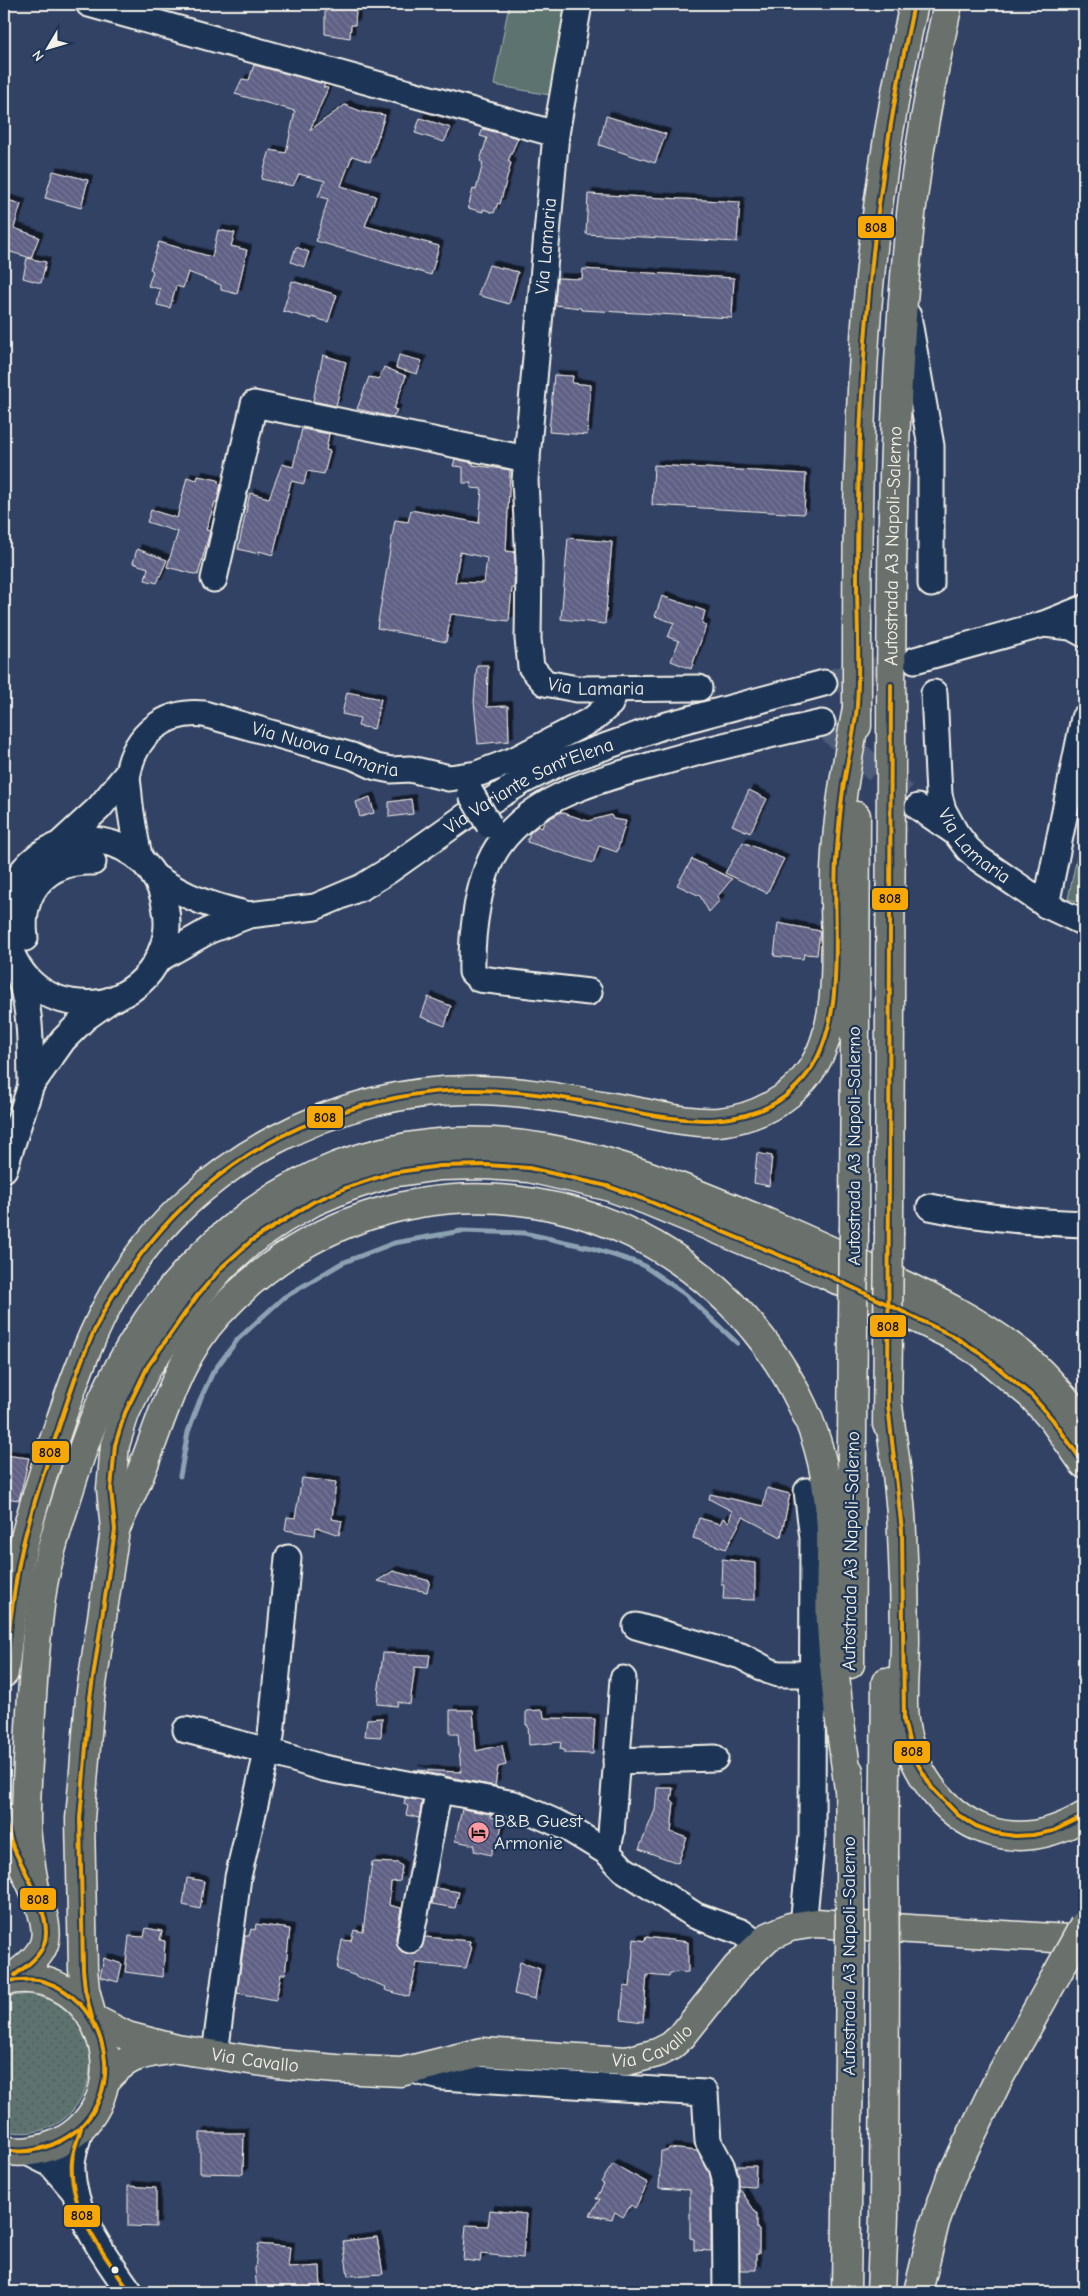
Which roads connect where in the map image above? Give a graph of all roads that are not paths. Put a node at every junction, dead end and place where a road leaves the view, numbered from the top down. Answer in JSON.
{"nodes":[{"id":1,"x":89,"y":4,"type":"edge"},
{"id":2,"x":579,"y":4,"type":"edge"},
{"id":3,"x":914,"y":4,"type":"edge"},
{"id":4,"x":948,"y":4,"type":"edge"},
{"id":5,"x":556,"y":134,"type":"junction"},
{"id":6,"x":904,"y":292,"type":"junction"},
{"id":7,"x":527,"y":459,"type":"junction"},
{"id":8,"x":214,"y":579,"type":"dead end"},
{"id":9,"x":931,"y":584,"type":"dead end"},
{"id":10,"x":1084,"y":608,"type":"edge"},
{"id":11,"x":1044,"y":624,"type":"junction"},
{"id":12,"x":1084,"y":634,"type":"edge"},
{"id":13,"x":915,"y":660,"type":"tunnel mouth"},
{"id":14,"x":824,"y":683,"type":"tunnel mouth"},
{"id":15,"x":699,"y":688,"type":"dead end"},
{"id":16,"x":616,"y":689,"type":"junction"},
{"id":17,"x":934,"y":693,"type":"dead end"},
{"id":18,"x":857,"y":708,"type":"junction"},
{"id":19,"x":1084,"y":718,"type":"edge"},
{"id":20,"x":822,"y":723,"type":"dead end"},
{"id":21,"x":127,"y":774,"type":"junction"},
{"id":22,"x":465,"y":784,"type":"junction"},
{"id":23,"x":918,"y":807,"type":"tunnel mouth"},
{"id":24,"x":956,"y":832,"type":"junction"},
{"id":25,"x":495,"y":834,"type":"junction"},
{"id":26,"x":60,"y":843,"type":"junction"},
{"id":27,"x":93,"y":862,"type":"dead end"},
{"id":28,"x":147,"y":868,"type":"junction"},
{"id":29,"x":1046,"y":905,"type":"junction"},
{"id":30,"x":248,"y":915,"type":"junction"},
{"id":31,"x":4,"y":920,"type":"edge"},
{"id":32,"x":1084,"y":923,"type":"edge"},
{"id":33,"x":4,"y":926,"type":"edge"},
{"id":34,"x":25,"y":938,"type":"dead end"},
{"id":35,"x":159,"y":959,"type":"junction"},
{"id":36,"x":16,"y":964,"type":"junction"},
{"id":37,"x":589,"y":992,"type":"dead end"},
{"id":38,"x":111,"y":1000,"type":"junction"},
{"id":39,"x":31,"y":1085,"type":"junction"},
{"id":40,"x":4,"y":1169,"type":"edge"},
{"id":41,"x":930,"y":1208,"type":"dead end"},
{"id":42,"x":1084,"y":1224,"type":"edge"},
{"id":43,"x":888,"y":1406,"type":"junction"},
{"id":44,"x":1084,"y":1422,"type":"edge"},
{"id":45,"x":1084,"y":1464,"type":"edge"},
{"id":46,"x":807,"y":1491,"type":"dead end"},
{"id":47,"x":115,"y":1530,"type":"junction"},
{"id":48,"x":288,"y":1558,"type":"dead end"},
{"id":49,"x":636,"y":1626,"type":"dead end"},
{"id":50,"x":4,"y":1673,"type":"edge"},
{"id":51,"x":813,"y":1674,"type":"junction"},
{"id":52,"x":623,"y":1679,"type":"dead end"},
{"id":53,"x":186,"y":1730,"type":"dead end"},
{"id":54,"x":268,"y":1751,"type":"junction"},
{"id":55,"x":715,"y":1758,"type":"dead end"},
{"id":56,"x":616,"y":1761,"type":"junction"},
{"id":57,"x":439,"y":1789,"type":"junction"},
{"id":58,"x":849,"y":1790,"type":"junction"},
{"id":59,"x":1084,"y":1816,"type":"edge"},
{"id":60,"x":4,"y":1817,"type":"edge"},
{"id":61,"x":607,"y":1852,"type":"junction"},
{"id":62,"x":36,"y":1894,"type":"junction"},
{"id":63,"x":803,"y":1925,"type":"junction"},
{"id":64,"x":1084,"y":1925,"type":"edge"},
{"id":65,"x":410,"y":1940,"type":"dead end"},
{"id":66,"x":1084,"y":1940,"type":"edge"},
{"id":67,"x":758,"y":1945,"type":"junction"},
{"id":68,"x":7,"y":1980,"type":"edge"},
{"id":69,"x":92,"y":2018,"type":"junction"},
{"id":70,"x":178,"y":2049,"type":"junction"},
{"id":71,"x":215,"y":2054,"type":"junction"},
{"id":72,"x":412,"y":2070,"type":"junction"},
{"id":73,"x":106,"y":2080,"type":"junction"},
{"id":74,"x":80,"y":2128,"type":"junction"},
{"id":75,"x":15,"y":2151,"type":"edge"},
{"id":76,"x":76,"y":2192,"type":"junction"},
{"id":77,"x":130,"y":2292,"type":"edge"},
{"id":78,"x":726,"y":2292,"type":"edge"},
{"id":79,"x":846,"y":2292,"type":"edge"},
{"id":80,"x":881,"y":2292,"type":"edge"},
{"id":81,"x":918,"y":2292,"type":"edge"}],
"edges":[{"from":1,"to":5,"type":"street"},
{"from":2,"to":5,"type":"street","name":"Via Lamaria"},
{"from":3,"to":18,"type":"main road","name":"Autostrada A3 Napoli-Salerno"},
{"from":4,"to":6,"type":"main road","name":"Autostrada A3 Napoli-Salerno"},
{"from":5,"to":7,"type":"street","name":"Via Lamaria"},
{"from":6,"to":9,"type":"street"},
{"from":6,"to":43,"type":"main road","name":"Autostrada A3 Napoli-Salerno","bridge":true},
{"from":7,"to":8,"type":"street"},
{"from":7,"to":16,"type":"street","name":"Via Lamaria"},
{"from":10,"to":11,"type":"street"},
{"from":11,"to":12,"type":"street"},
{"from":11,"to":13,"type":"street"},
{"from":14,"to":30,"type":"street","name":"Via Variante Sant'Elena"},
{"from":15,"to":16,"type":"street","name":"Via Lamaria"},
{"from":16,"to":22,"type":"street","name":"Via Nuova Lamaria"},
{"from":17,"to":24,"type":"street","name":"Via Lamaria"},
{"from":18,"to":50,"type":"main road"},
{"from":18,"to":58,"type":"main road","name":"Autostrada A3 Napoli-Salerno","bridge":true},
{"from":19,"to":29,"type":"street"},
{"from":20,"to":25,"type":"street"},
{"from":21,"to":22,"type":"street","name":"Via Nuova Lamaria"},
{"from":21,"to":26,"type":"street"},
{"from":21,"to":28,"type":"street","name":"Via Nuova Lamaria"},
{"from":22,"to":25,"type":"street","bridge":true},
{"from":23,"to":24,"type":"street"},
{"from":24,"to":29,"type":"street","name":"Via Lamaria"},
{"from":25,"to":37,"type":"street"},
{"from":26,"to":28,"type":"street","name":"Via Variante Sant'Elena"},
{"from":26,"to":31,"type":"street"},
{"from":27,"to":34,"type":"street"},
{"from":28,"to":30,"type":"street","name":"Via Variante Sant'Elena"},
{"from":28,"to":35,"type":"street","name":"Via Nuova Lamaria"},
{"from":29,"to":32,"type":"street","name":"Via Lamaria"},
{"from":30,"to":35,"type":"street","name":"Via Variante Sant'Elena"},
{"from":33,"to":36,"type":"street"},
{"from":35,"to":38,"type":"street"},
{"from":36,"to":38,"type":"street"},
{"from":36,"to":39,"type":"street"},
{"from":38,"to":39,"type":"street"},
{"from":39,"to":40,"type":"street"},
{"from":41,"to":42,"type":"street"},
{"from":43,"to":59,"type":"main road"},
{"from":43,"to":80,"type":"main road","name":"Autostrada A3 Napoli-Salerno","bridge":true},
{"from":44,"to":62,"type":"main road"},
{"from":45,"to":47,"type":"main road"},
{"from":46,"to":51,"type":"street"},
{"from":47,"to":58,"type":"main road"},
{"from":47,"to":69,"type":"main road"},
{"from":48,"to":54,"type":"street"},
{"from":49,"to":51,"type":"street"},
{"from":51,"to":63,"type":"street"},
{"from":52,"to":56,"type":"street"},
{"from":53,"to":54,"type":"street"},
{"from":54,"to":57,"type":"street"},
{"from":54,"to":71,"type":"street"},
{"from":55,"to":56,"type":"street"},
{"from":56,"to":61,"type":"street"},
{"from":57,"to":61,"type":"street"},
{"from":57,"to":65,"type":"street"},
{"from":58,"to":79,"type":"main road","name":"Autostrada A3 Napoli-Salerno","bridge":true},
{"from":60,"to":62,"type":"main road"},
{"from":61,"to":67,"type":"street"},
{"from":62,"to":68,"type":"main road"},
{"from":63,"to":66,"type":"main road","name":"Via Cavallo"},
{"from":63,"to":67,"type":"main road","name":"Via Cavallo"},
{"from":64,"to":81,"type":"main road","bridge":true},
{"from":67,"to":72,"type":"main road","name":"Via Cavallo"},
{"from":68,"to":69,"type":"main road"},
{"from":69,"to":70,"type":"main road"},
{"from":69,"to":73,"type":"main road"},
{"from":70,"to":71,"type":"main road","name":"Via Cavallo"},
{"from":70,"to":73,"type":"main road"},
{"from":71,"to":72,"type":"main road","name":"Via Cavallo"},
{"from":72,"to":78,"type":"street"},
{"from":73,"to":74,"type":"main road"},
{"from":74,"to":75,"type":"main road"},
{"from":74,"to":76,"type":"street"},
{"from":75,"to":76,"type":"street"},
{"from":76,"to":77,"type":"street"}]}
